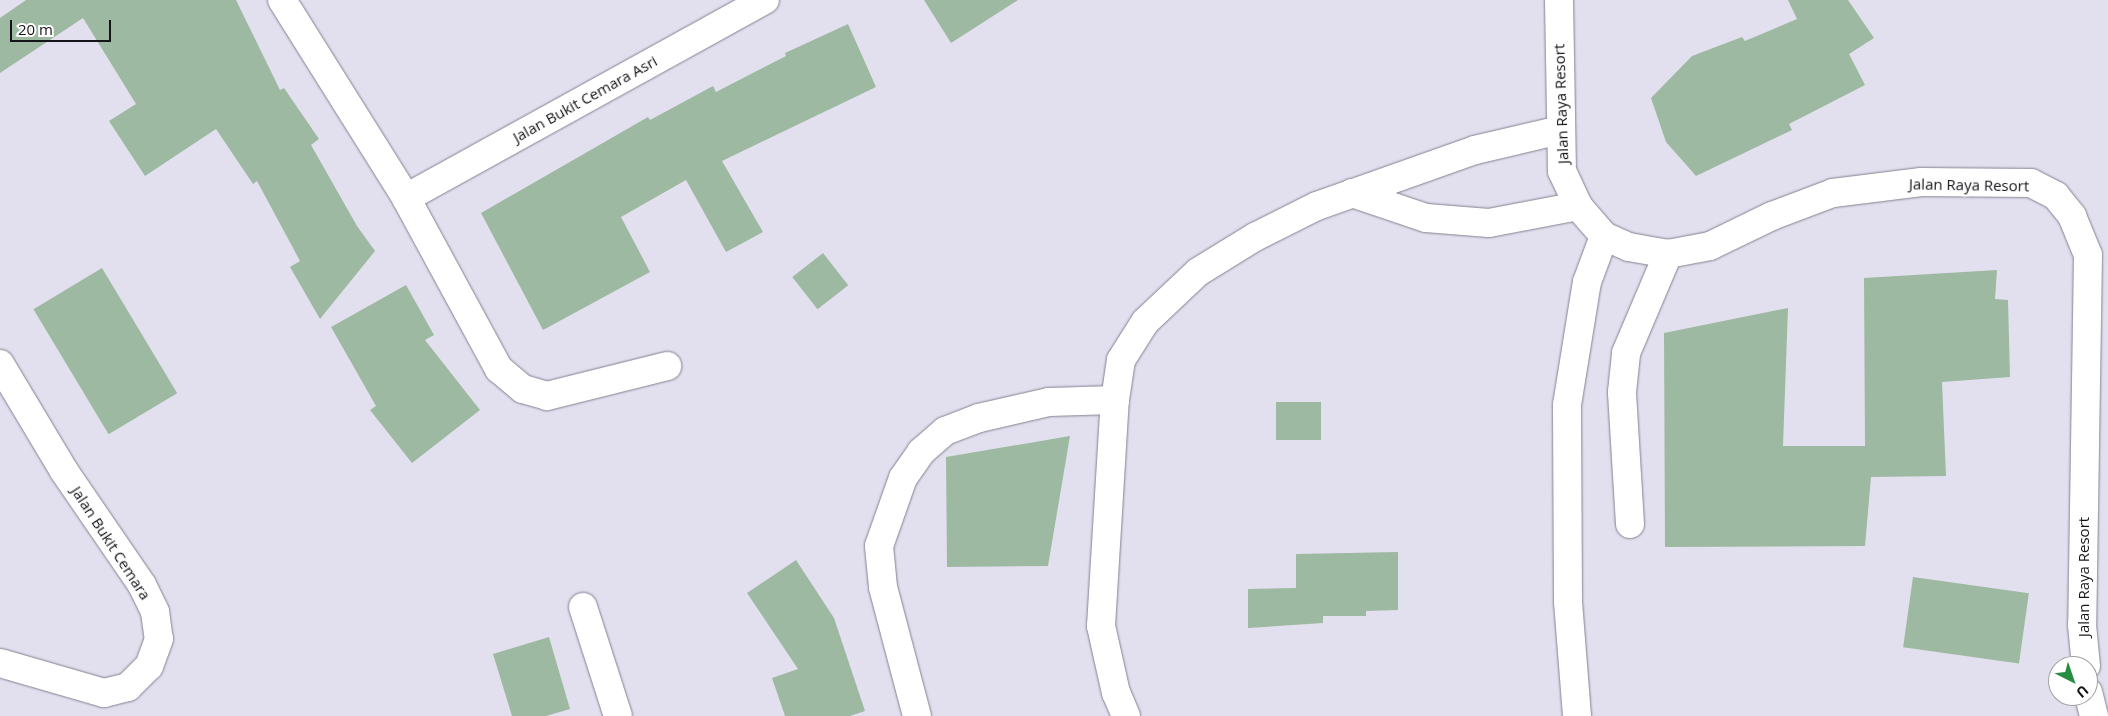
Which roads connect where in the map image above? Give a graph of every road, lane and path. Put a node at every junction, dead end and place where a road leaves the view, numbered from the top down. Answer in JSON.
{"nodes":[{"id":1,"x":282,"y":0,"type":"edge"},
{"id":2,"x":765,"y":0,"type":"edge"},
{"id":3,"x":1558,"y":0,"type":"edge"},
{"id":4,"x":1560,"y":130,"type":"junction"},
{"id":5,"x":1352,"y":193,"type":"junction"},
{"id":6,"x":406,"y":198,"type":"junction"},
{"id":7,"x":1578,"y":206,"type":"junction"},
{"id":8,"x":1604,"y":236,"type":"junction"},
{"id":9,"x":1668,"y":254,"type":"junction"},
{"id":10,"x":0,"y":364,"type":"edge"},
{"id":11,"x":667,"y":366,"type":"dead end"},
{"id":12,"x":1115,"y":400,"type":"junction"},
{"id":13,"x":1630,"y":524,"type":"dead end"},
{"id":14,"x":583,"y":607,"type":"dead end"},
{"id":15,"x":2085,"y":656,"type":"edge"},
{"id":16,"x":0,"y":663,"type":"edge"},
{"id":17,"x":618,"y":716,"type":"edge"},
{"id":18,"x":917,"y":716,"type":"edge"},
{"id":19,"x":1126,"y":716,"type":"edge"},
{"id":20,"x":1577,"y":716,"type":"edge"}],
"edges":[{"from":1,"to":6,"type":"street"},
{"from":2,"to":6,"type":"street","name":"Jalan Bukit Cemara Asri"},
{"from":3,"to":4,"type":"street","name":"Jalan Raya Resort"},
{"from":4,"to":5,"type":"street"},
{"from":4,"to":7,"type":"street","name":"Jalan Raya Resort"},
{"from":5,"to":7,"type":"street"},
{"from":5,"to":12,"type":"street"},
{"from":6,"to":11,"type":"street"},
{"from":7,"to":8,"type":"street","name":"Jalan Raya Resort"},
{"from":8,"to":9,"type":"street","name":"Jalan Raya Resort"},
{"from":8,"to":20,"type":"street"},
{"from":9,"to":13,"type":"street"},
{"from":9,"to":15,"type":"street","name":"Jalan Raya Resort"},
{"from":10,"to":16,"type":"street","name":"Jalan Bukit Cemara"},
{"from":12,"to":18,"type":"street"},
{"from":12,"to":19,"type":"street"},
{"from":14,"to":17,"type":"street"}]}
